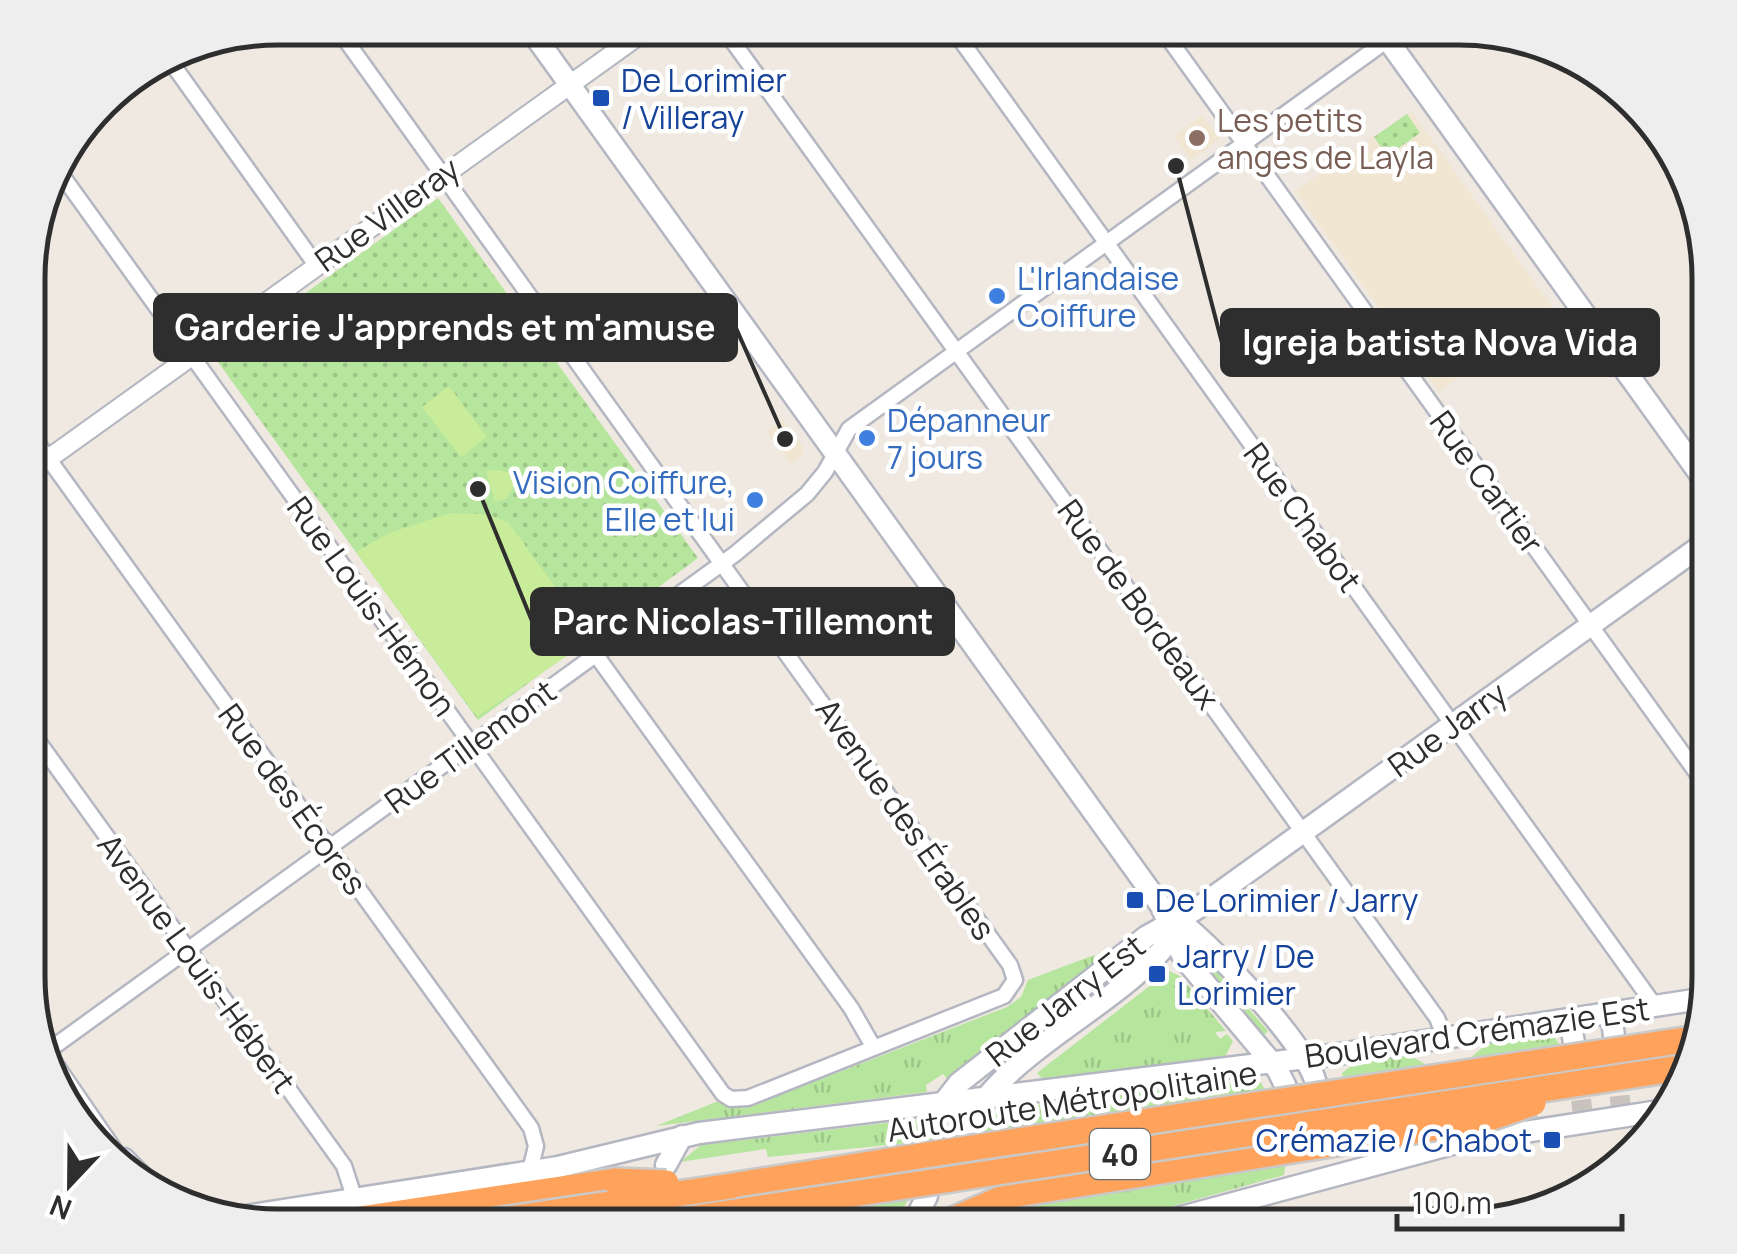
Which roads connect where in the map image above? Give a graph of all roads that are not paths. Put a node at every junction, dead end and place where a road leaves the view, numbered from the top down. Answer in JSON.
{"nodes":[{"id":1,"x":349,"y":45,"type":"edge"},
{"id":2,"x":541,"y":45,"type":"edge"},
{"id":3,"x":624,"y":45,"type":"edge"},
{"id":4,"x":735,"y":45,"type":"edge"},
{"id":5,"x":964,"y":45,"type":"edge"},
{"id":6,"x":1173,"y":45,"type":"edge"},
{"id":7,"x":1373,"y":45,"type":"edge"},
{"id":8,"x":1399,"y":45,"type":"edge"},
{"id":9,"x":176,"y":69,"type":"edge"},
{"id":10,"x":568,"y":82,"type":"junction"},
{"id":11,"x":1244,"y":142,"type":"junction"},
{"id":12,"x":442,"y":174,"type":"junction"},
{"id":13,"x":66,"y":181,"type":"edge"},
{"id":14,"x":1106,"y":242,"type":"junction"},
{"id":15,"x":316,"y":265,"type":"junction"},
{"id":16,"x":956,"y":350,"type":"junction"},
{"id":17,"x":192,"y":355,"type":"junction"},
{"id":18,"x":835,"y":453,"type":"junction"},
{"id":19,"x":45,"y":454,"type":"edge"},
{"id":20,"x":48,"y":458,"type":"junction"},
{"id":21,"x":45,"y":460,"type":"edge"},
{"id":22,"x":1692,"y":463,"type":"edge"},
{"id":23,"x":1692,"y":552,"type":"edge"},
{"id":24,"x":724,"y":563,"type":"junction"},
{"id":25,"x":1590,"y":626,"type":"junction"},
{"id":26,"x":596,"y":655,"type":"junction"},
{"id":27,"x":1452,"y":724,"type":"junction"},
{"id":28,"x":472,"y":745,"type":"junction"},
{"id":29,"x":45,"y":751,"type":"edge"},
{"id":30,"x":1692,"y":767,"type":"edge"},
{"id":31,"x":1303,"y":832,"type":"junction"},
{"id":32,"x":329,"y":848,"type":"junction"},
{"id":33,"x":1176,"y":920,"type":"junction"},
{"id":34,"x":188,"y":950,"type":"junction"},
{"id":35,"x":1691,"y":1000,"type":"edge"},
{"id":36,"x":1655,"y":1006,"type":"junction"},
{"id":37,"x":1611,"y":1012,"type":"junction"},
{"id":38,"x":1570,"y":1018,"type":"junction"},
{"id":39,"x":1614,"y":1036,"type":"tunnel mouth"},
{"id":40,"x":1445,"y":1038,"type":"junction"},
{"id":41,"x":1682,"y":1041,"type":"edge"},
{"id":42,"x":1574,"y":1043,"type":"tunnel mouth"},
{"id":43,"x":56,"y":1046,"type":"edge"},
{"id":44,"x":874,"y":1048,"type":"junction"},
{"id":45,"x":1304,"y":1058,"type":"junction"},
{"id":46,"x":1271,"y":1062,"type":"junction"},
{"id":47,"x":1672,"y":1069,"type":"edge"},
{"id":48,"x":1596,"y":1081,"type":"junction"},
{"id":49,"x":1316,"y":1083,"type":"dead end"},
{"id":50,"x":1286,"y":1087,"type":"dead end"},
{"id":51,"x":983,"y":1098,"type":"junction"},
{"id":52,"x":944,"y":1102,"type":"junction"},
{"id":53,"x":1649,"y":1111,"type":"edge"},
{"id":54,"x":682,"y":1136,"type":"junction"},
{"id":55,"x":960,"y":1136,"type":"dead end"},
{"id":56,"x":1328,"y":1153,"type":"dead end"},
{"id":57,"x":1302,"y":1157,"type":"dead end"},
{"id":58,"x":666,"y":1164,"type":"dead end"},
{"id":59,"x":530,"y":1171,"type":"junction"},
{"id":60,"x":1339,"y":1173,"type":"junction"},
{"id":61,"x":1309,"y":1181,"type":"junction"},
{"id":62,"x":731,"y":1186,"type":"junction"},
{"id":63,"x":927,"y":1196,"type":"dead end"},
{"id":64,"x":355,"y":1200,"type":"junction"},
{"id":65,"x":298,"y":1209,"type":"edge"},
{"id":66,"x":433,"y":1209,"type":"edge"},
{"id":67,"x":576,"y":1209,"type":"edge"},
{"id":68,"x":754,"y":1209,"type":"edge"},
{"id":69,"x":920,"y":1209,"type":"edge"},
{"id":70,"x":977,"y":1209,"type":"edge"},
{"id":71,"x":1209,"y":1209,"type":"edge"}],
"edges":[{"from":1,"to":12,"type":"street","name":"Avenue des Érables"},
{"from":2,"to":10,"type":"main road"},
{"from":3,"to":10,"type":"street","name":"Rue Villeray"},
{"from":4,"to":16,"type":"street","name":"Rue de Bordeaux"},
{"from":5,"to":14,"type":"street","name":"Rue Chabot"},
{"from":6,"to":11,"type":"street","name":"Rue Cartier"},
{"from":7,"to":11,"type":"street","name":"Rue Tillemont"},
{"from":8,"to":22,"type":"main road"},
{"from":9,"to":15,"type":"street"},
{"from":10,"to":12,"type":"street","name":"Rue Villeray"},
{"from":10,"to":18,"type":"main road"},
{"from":11,"to":14,"type":"street","name":"Rue Tillemont"},
{"from":11,"to":25,"type":"street","name":"Rue Cartier"},
{"from":12,"to":15,"type":"street","name":"Rue Villeray"},
{"from":12,"to":24,"type":"street","name":"Avenue des Érables"},
{"from":13,"to":17,"type":"street","name":"Rue Louis-Hémon"},
{"from":14,"to":16,"type":"street","name":"Rue Tillemont"},
{"from":14,"to":27,"type":"street","name":"Rue Chabot"},
{"from":15,"to":17,"type":"street","name":"Rue Villeray"},
{"from":16,"to":18,"type":"street","name":"Rue Tillemont"},
{"from":16,"to":31,"type":"street","name":"Rue de Bordeaux"},
{"from":17,"to":20,"type":"street","name":"Rue Villeray"},
{"from":17,"to":28,"type":"street","name":"Rue Louis-Hémon"},
{"from":18,"to":24,"type":"street","name":"Rue Tillemont"},
{"from":18,"to":33,"type":"main road"},
{"from":19,"to":20,"type":"street","name":"Rue des Écores"},
{"from":20,"to":21,"type":"street","name":"Rue Villeray"},
{"from":20,"to":32,"type":"street","name":"Rue des Écores"},
{"from":23,"to":25,"type":"main road"},
{"from":24,"to":26,"type":"street","name":"Rue Tillemont"},
{"from":24,"to":44,"type":"street","name":"Avenue des Érables"},
{"from":25,"to":27,"type":"main road","name":"Rue Jarry"},
{"from":25,"to":30,"type":"street","name":"Rue Cartier"},
{"from":26,"to":28,"type":"street","name":"Rue Tillemont"},
{"from":26,"to":44,"type":"street"},
{"from":27,"to":31,"type":"main road","name":"Rue Jarry"},
{"from":27,"to":36,"type":"street","name":"Rue Chabot"},
{"from":28,"to":32,"type":"street","name":"Rue Tillemont"},
{"from":28,"to":44,"type":"street","name":"Rue Louis-Hémon"},
{"from":29,"to":34,"type":"street","name":"Avenue Louis-Hébert"},
{"from":31,"to":33,"type":"main road","name":"Rue Jarry Est"},
{"from":31,"to":40,"type":"street","name":"Rue de Bordeaux"},
{"from":32,"to":34,"type":"street","name":"Rue Tillemont"},
{"from":32,"to":59,"type":"street","name":"Rue des Écores"},
{"from":33,"to":45,"type":"main road"},
{"from":33,"to":46,"type":"main road"},
{"from":33,"to":51,"type":"main road","name":"Rue Jarry Est"},
{"from":33,"to":52,"type":"main road","name":"Rue Jarry Est"},
{"from":34,"to":43,"type":"street","name":"Rue Tillemont"},
{"from":34,"to":64,"type":"street","name":"Avenue Louis-Hébert"},
{"from":35,"to":36,"type":"main road","name":"Boulevard Crémazie Est"},
{"from":36,"to":37,"type":"main road","name":"Boulevard Crémazie Est"},
{"from":37,"to":38,"type":"main road","name":"Boulevard Crémazie Est"},
{"from":37,"to":39,"type":"main road"},
{"from":38,"to":40,"type":"main road","name":"Boulevard Crémazie Est"},
{"from":38,"to":42,"type":"main road"},
{"from":40,"to":45,"type":"main road","name":"Boulevard Crémazie Est"},
{"from":41,"to":62,"type":"highway","name":"Autoroute Métropolitaine","number":"40","bridge":true},
{"from":45,"to":46,"type":"main road","name":"Boulevard Crémazie Est"},
{"from":45,"to":49,"type":"main road"},
{"from":46,"to":50,"type":"main road"},
{"from":46,"to":51,"type":"main road","name":"Boulevard Crémazie Est"},
{"from":47,"to":48,"type":"highway","name":"Autoroute Métropolitaine","number":"40","bridge":true},
{"from":48,"to":68,"type":"highway","name":"Autoroute Métropolitaine","number":"40","bridge":true},
{"from":48,"to":70,"type":"highway","bridge":true},
{"from":51,"to":52,"type":"main road","name":"Boulevard Crémazie Est"},
{"from":51,"to":55,"type":"main road","name":"Rue Jarry Est"},
{"from":52,"to":54,"type":"main road","name":"Boulevard Crémazie Est"},
{"from":53,"to":60,"type":"main road"},
{"from":54,"to":58,"type":"main road"},
{"from":54,"to":59,"type":"main road","name":"Boulevard Crémazie Est"},
{"from":56,"to":60,"type":"main road"},
{"from":57,"to":61,"type":"main road"},
{"from":59,"to":64,"type":"main road","name":"Boulevard Crémazie Est"},
{"from":60,"to":61,"type":"main road"},
{"from":61,"to":71,"type":"main road"},
{"from":62,"to":66,"type":"highway","bridge":true},
{"from":62,"to":67,"type":"highway","name":"Autoroute Métropolitaine","number":"40","bridge":true},
{"from":63,"to":69,"type":"main road"},
{"from":64,"to":65,"type":"main road","name":"Boulevard Crémazie Est"}]}
